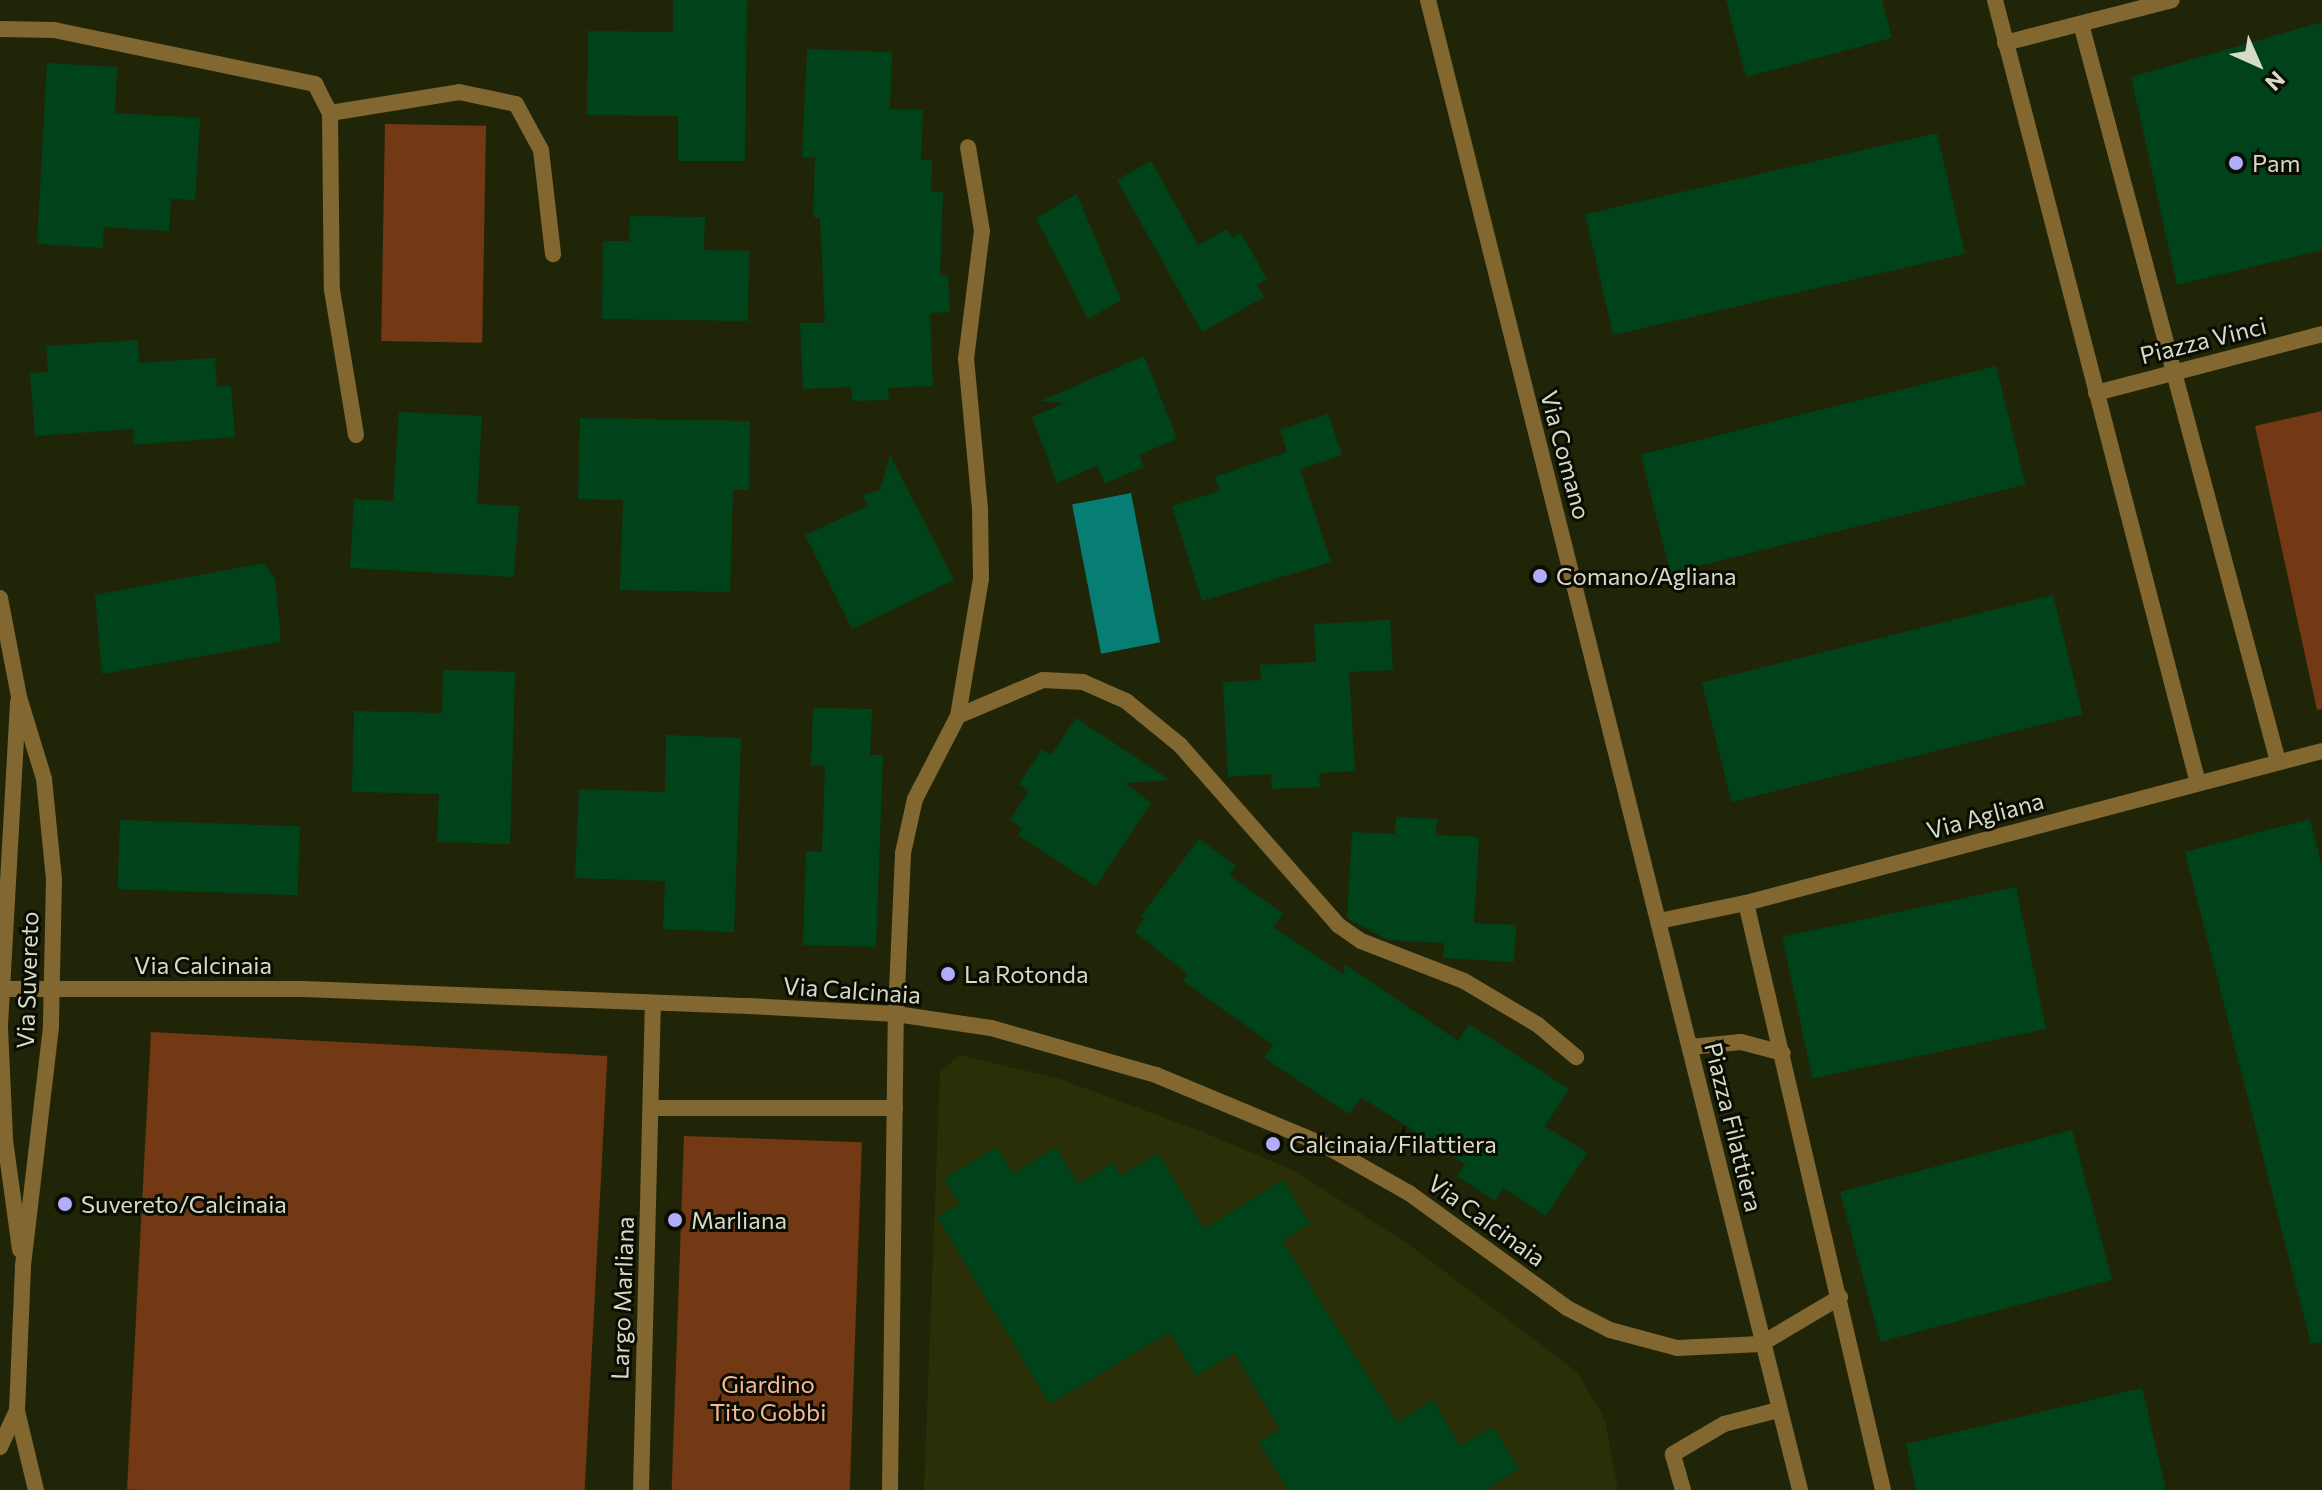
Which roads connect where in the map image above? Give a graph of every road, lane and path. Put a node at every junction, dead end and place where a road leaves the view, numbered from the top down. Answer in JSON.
{"nodes":[{"id":1,"x":1428,"y":0,"type":"edge"},
{"id":2,"x":1995,"y":0,"type":"edge"},
{"id":3,"x":2172,"y":0,"type":"edge"},
{"id":4,"x":2116,"y":7,"type":"edge"},
{"id":5,"x":2081,"y":24,"type":"junction"},
{"id":6,"x":0,"y":29,"type":"edge"},
{"id":7,"x":2005,"y":43,"type":"junction"},
{"id":8,"x":330,"y":113,"type":"junction"},
{"id":9,"x":968,"y":147,"type":"dead end"},
{"id":10,"x":553,"y":254,"type":"dead end"},
{"id":11,"x":2322,"y":334,"type":"edge"},
{"id":12,"x":2174,"y":371,"type":"junction"},
{"id":13,"x":2096,"y":393,"type":"junction"},
{"id":14,"x":356,"y":435,"type":"dead end"},
{"id":15,"x":0,"y":598,"type":"edge"},
{"id":16,"x":19,"y":697,"type":"junction"},
{"id":17,"x":958,"y":716,"type":"junction"},
{"id":18,"x":2322,"y":751,"type":"edge"},
{"id":19,"x":2278,"y":762,"type":"junction"},
{"id":20,"x":2198,"y":783,"type":"junction"},
{"id":21,"x":1746,"y":903,"type":"junction"},
{"id":22,"x":1659,"y":921,"type":"junction"},
{"id":23,"x":52,"y":988,"type":"junction"},
{"id":24,"x":1,"y":989,"type":"edge"},
{"id":25,"x":653,"y":1003,"type":"junction"},
{"id":26,"x":896,"y":1014,"type":"junction"},
{"id":27,"x":0,"y":1027,"type":"edge"},
{"id":28,"x":1690,"y":1047,"type":"junction"},
{"id":29,"x":1783,"y":1053,"type":"junction"},
{"id":30,"x":1576,"y":1057,"type":"dead end"},
{"id":31,"x":652,"y":1108,"type":"junction"},
{"id":32,"x":895,"y":1108,"type":"junction"},
{"id":33,"x":23,"y":1267,"type":"junction"},
{"id":34,"x":1840,"y":1297,"type":"junction"},
{"id":35,"x":1761,"y":1344,"type":"junction"},
{"id":36,"x":1778,"y":1410,"type":"junction"},
{"id":37,"x":17,"y":1411,"type":"junction"},
{"id":38,"x":0,"y":1447,"type":"edge"},
{"id":39,"x":36,"y":1490,"type":"edge"},
{"id":40,"x":641,"y":1490,"type":"edge"},
{"id":41,"x":890,"y":1490,"type":"edge"},
{"id":42,"x":1683,"y":1490,"type":"edge"},
{"id":43,"x":1800,"y":1490,"type":"edge"},
{"id":44,"x":1883,"y":1490,"type":"edge"}],
"edges":[{"from":1,"to":22,"type":"street","name":"Via Comano"},
{"from":2,"to":7,"type":"street"},
{"from":3,"to":4,"type":"street"},
{"from":4,"to":5,"type":"street"},
{"from":5,"to":7,"type":"street"},
{"from":5,"to":12,"type":"street"},
{"from":6,"to":8,"type":"street"},
{"from":7,"to":13,"type":"street"},
{"from":8,"to":10,"type":"street"},
{"from":8,"to":14,"type":"street"},
{"from":9,"to":17,"type":"street"},
{"from":11,"to":12,"type":"street","name":"Piazza Vinci"},
{"from":12,"to":13,"type":"street","name":"Piazza Vinci"},
{"from":12,"to":19,"type":"street"},
{"from":13,"to":20,"type":"street"},
{"from":15,"to":16,"type":"street","name":"Via Suvereto"},
{"from":16,"to":23,"type":"street","name":"Via Suvereto"},
{"from":16,"to":24,"type":"street","name":"Via Suvereto"},
{"from":17,"to":26,"type":"street"},
{"from":17,"to":30,"type":"street"},
{"from":18,"to":19,"type":"street","name":"Via Agliana"},
{"from":19,"to":20,"type":"street","name":"Via Agliana"},
{"from":20,"to":21,"type":"street","name":"Via Agliana"},
{"from":21,"to":22,"type":"street","name":"Via Agliana"},
{"from":21,"to":29,"type":"street"},
{"from":22,"to":28,"type":"street","name":"Piazza Filattiera"},
{"from":23,"to":24,"type":"street","name":"Via Calcinaia"},
{"from":23,"to":25,"type":"street","name":"Via Calcinaia"},
{"from":23,"to":33,"type":"street","name":"Via Suvereto"},
{"from":24,"to":27,"type":"street","name":"Via Suvereto"},
{"from":25,"to":26,"type":"street","name":"Via Calcinaia"},
{"from":25,"to":31,"type":"street","name":"Largo Marliana"},
{"from":26,"to":32,"type":"street"},
{"from":26,"to":35,"type":"street","name":"Via Calcinaia"},
{"from":27,"to":33,"type":"street","name":"Via Suvereto"},
{"from":28,"to":29,"type":"street"},
{"from":28,"to":35,"type":"street","name":"Piazza Filattiera"},
{"from":29,"to":34,"type":"street"},
{"from":31,"to":32,"type":"street"},
{"from":31,"to":40,"type":"street","name":"Largo Marliana"},
{"from":32,"to":41,"type":"street"},
{"from":33,"to":37,"type":"street","name":"Via Suvereto"},
{"from":34,"to":35,"type":"street"},
{"from":34,"to":44,"type":"street"},
{"from":35,"to":36,"type":"street","name":"Piazza Filattiera"},
{"from":36,"to":42,"type":"street"},
{"from":36,"to":43,"type":"street","name":"Piazza Filattiera"},
{"from":37,"to":38,"type":"street","name":"Via Suvereto"},
{"from":37,"to":39,"type":"street","name":"Via Suvereto"}]}
